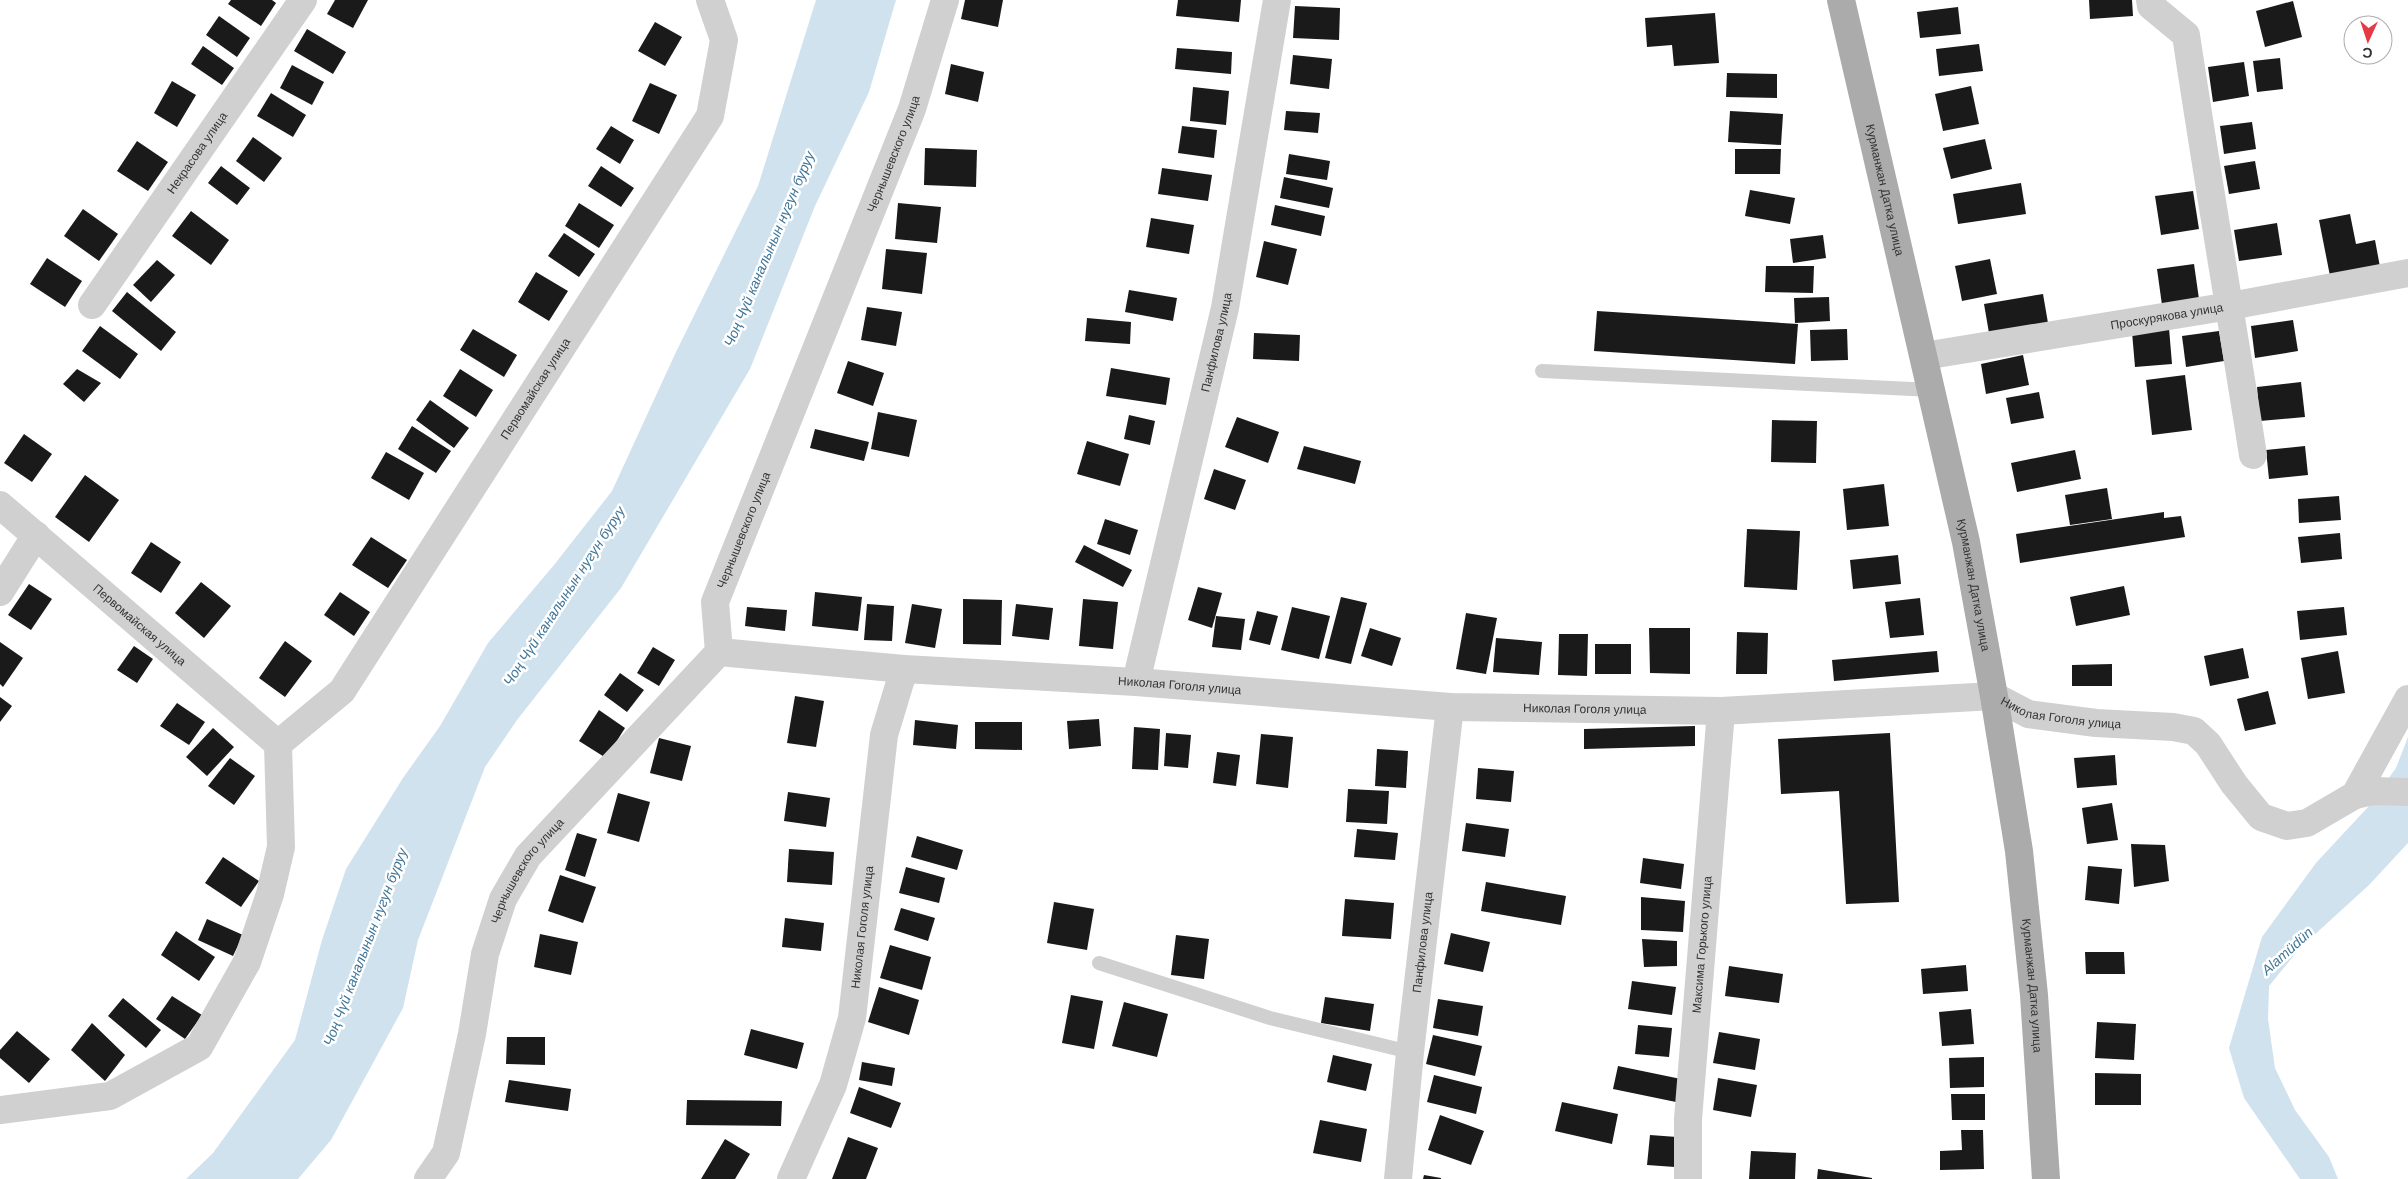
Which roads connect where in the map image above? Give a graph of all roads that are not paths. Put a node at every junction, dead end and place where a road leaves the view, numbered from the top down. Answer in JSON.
{"nodes":[{"id":1,"x":303,"y":0,"type":"edge"},
{"id":2,"x":710,"y":0,"type":"edge"},
{"id":3,"x":944,"y":0,"type":"edge"},
{"id":4,"x":1277,"y":0,"type":"edge"},
{"id":5,"x":1841,"y":0,"type":"edge"},
{"id":6,"x":2150,"y":0,"type":"edge"},
{"id":7,"x":2408,"y":273,"type":"edge"},
{"id":8,"x":92,"y":305,"type":"dead end"},
{"id":9,"x":2230,"y":306,"type":"junction"},
{"id":10,"x":1924,"y":356,"type":"junction"},
{"id":11,"x":1542,"y":370,"type":"dead end"},
{"id":12,"x":1932,"y":390,"type":"junction"},
{"id":13,"x":2253,"y":455,"type":"dead end"},
{"id":14,"x":0,"y":505,"type":"edge"},
{"id":15,"x":36,"y":535,"type":"junction"},
{"id":16,"x":0,"y":592,"type":"edge"},
{"id":17,"x":719,"y":652,"type":"junction"},
{"id":18,"x":904,"y":669,"type":"junction"},
{"id":19,"x":1136,"y":682,"type":"junction"},
{"id":20,"x":1994,"y":696,"type":"junction"},
{"id":21,"x":2408,"y":699,"type":"edge"},
{"id":22,"x":1450,"y":707,"type":"junction"},
{"id":23,"x":1721,"y":711,"type":"junction"},
{"id":24,"x":278,"y":744,"type":"junction"},
{"id":25,"x":2408,"y":792,"type":"edge"},
{"id":26,"x":2364,"y":793,"type":"junction"},
{"id":27,"x":1099,"y":963,"type":"dead end"},
{"id":28,"x":1410,"y":1052,"type":"junction"},
{"id":29,"x":0,"y":1110,"type":"edge"},
{"id":30,"x":428,"y":1179,"type":"edge"},
{"id":31,"x":791,"y":1179,"type":"edge"},
{"id":32,"x":1398,"y":1179,"type":"edge"},
{"id":33,"x":1688,"y":1179,"type":"edge"},
{"id":34,"x":2046,"y":1179,"type":"edge"}],
"edges":[{"from":1,"to":8,"type":"street","name":"Некрасова улица"},
{"from":2,"to":24,"type":"street","name":"Первомайская улица"},
{"from":3,"to":17,"type":"street","name":"Чернышевского улица"},
{"from":4,"to":19,"type":"street","name":"Панфилова улица"},
{"from":5,"to":10,"type":"main road","name":"Курманжан Датка улица"},
{"from":6,"to":9,"type":"street"},
{"from":7,"to":9,"type":"street","name":"Проскурякова улица"},
{"from":9,"to":10,"type":"street","name":"Проскурякова улица"},
{"from":9,"to":13,"type":"street"},
{"from":10,"to":12,"type":"main road","name":"Курманжан Датка улица"},
{"from":11,"to":12,"type":"lane"},
{"from":12,"to":20,"type":"main road","name":"Курманжан Датка улица"},
{"from":14,"to":15,"type":"street","name":"Первомайская улица"},
{"from":15,"to":16,"type":"street"},
{"from":15,"to":24,"type":"street","name":"Первомайская улица"},
{"from":17,"to":18,"type":"street","name":"Николая Гоголя улица"},
{"from":17,"to":30,"type":"street","name":"Чернышевского улица"},
{"from":18,"to":19,"type":"street","name":"Николая Гоголя улица"},
{"from":18,"to":31,"type":"street","name":"Николая Гоголя улица"},
{"from":19,"to":22,"type":"street","name":"Николая Гоголя улица"},
{"from":20,"to":23,"type":"street","name":"Николая Гоголя улица"},
{"from":20,"to":26,"type":"street","name":"Николая Гоголя улица"},
{"from":20,"to":34,"type":"main road","name":"Курманжан Датка улица"},
{"from":21,"to":26,"type":"street"},
{"from":22,"to":23,"type":"street","name":"Николая Гоголя улица"},
{"from":22,"to":28,"type":"street","name":"Панфилова улица"},
{"from":23,"to":33,"type":"street","name":"Максима Горького улица"},
{"from":24,"to":29,"type":"street"},
{"from":25,"to":26,"type":"street"},
{"from":27,"to":28,"type":"lane"},
{"from":28,"to":32,"type":"street","name":"Панфилова улица"}]}
